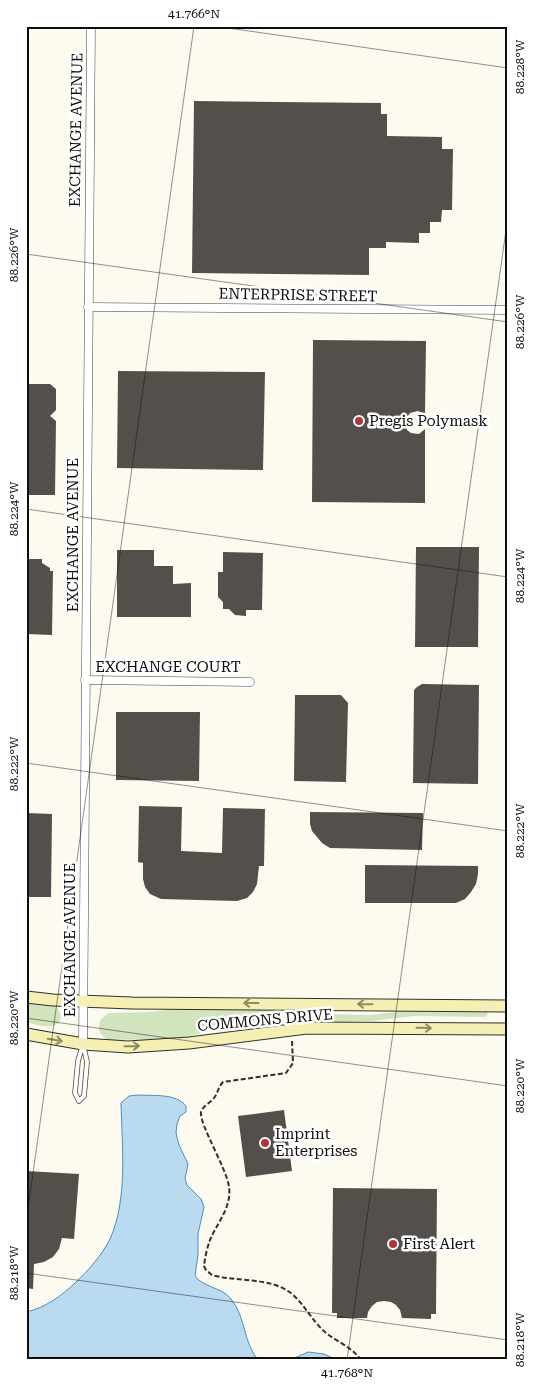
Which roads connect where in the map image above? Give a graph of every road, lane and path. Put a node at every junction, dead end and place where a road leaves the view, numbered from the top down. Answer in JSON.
{"nodes":[{"id":1,"x":90,"y":26,"type":"edge"},
{"id":2,"x":88,"y":307,"type":"junction"},
{"id":3,"x":508,"y":310,"type":"edge"},
{"id":4,"x":85,"y":680,"type":"junction"},
{"id":5,"x":250,"y":682,"type":"dead end"},
{"id":6,"x":26,"y":997,"type":"edge"},
{"id":7,"x":84,"y":1001,"type":"junction"},
{"id":8,"x":508,"y":1006,"type":"edge"},
{"id":9,"x":508,"y":1029,"type":"edge"},
{"id":10,"x":26,"y":1034,"type":"edge"},
{"id":11,"x":292,"y":1040,"type":"dead end"},
{"id":12,"x":83,"y":1044,"type":"junction"},
{"id":13,"x":361,"y":1360,"type":"edge"}],
"edges":[{"from":1,"to":2,"type":"street","name":"EXCHANGE AVENUE"},
{"from":2,"to":3,"type":"street","name":"ENTERPRISE STREET"},
{"from":2,"to":4,"type":"street","name":"EXCHANGE AVENUE"},
{"from":4,"to":5,"type":"street","name":"EXCHANGE COURT"},
{"from":4,"to":7,"type":"street","name":"EXCHANGE AVENUE"},
{"from":6,"to":7,"type":"street","name":"COMMONS DRIVE"},
{"from":8,"to":7,"type":"street","name":"COMMONS DRIVE","one_way":true},
{"from":7,"to":12,"type":"street","name":"EXCHANGE AVENUE"},
{"from":12,"to":9,"type":"street","name":"COMMONS DRIVE","one_way":true},
{"from":10,"to":12,"type":"street","name":"COMMONS DRIVE","one_way":true},
{"from":11,"to":13,"type":"path"},
{"from":12,"to":12,"type":"lane"}]}
